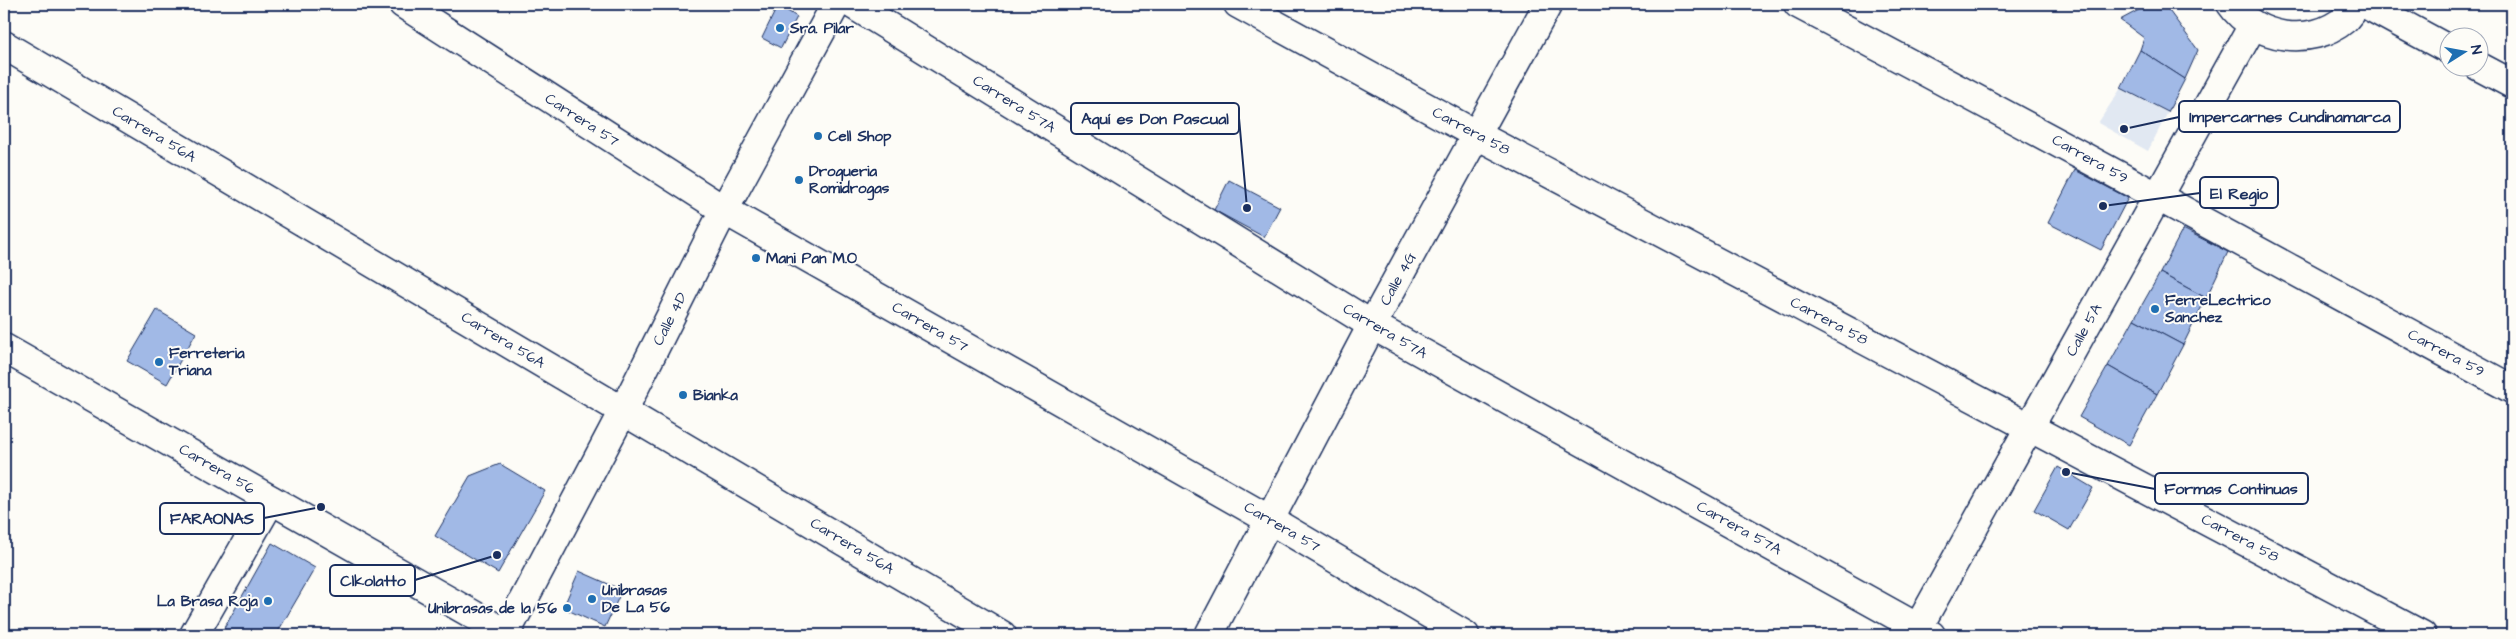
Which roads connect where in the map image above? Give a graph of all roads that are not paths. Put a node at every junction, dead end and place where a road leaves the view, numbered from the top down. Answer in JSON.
{"nodes":[{"id":1,"x":403,"y":4,"type":"edge"},
{"id":2,"x":836,"y":4,"type":"edge"},
{"id":3,"x":852,"y":4,"type":"edge"},
{"id":4,"x":1238,"y":4,"type":"edge"},
{"id":5,"x":1548,"y":4,"type":"edge"},
{"id":6,"x":1798,"y":4,"type":"edge"},
{"id":7,"x":2231,"y":4,"type":"edge"},
{"id":8,"x":2357,"y":4,"type":"edge"},
{"id":9,"x":2365,"y":4,"type":"edge"},
{"id":10,"x":2253,"y":26,"type":"junction"},
{"id":11,"x":2438,"y":44,"type":"edge"},
{"id":12,"x":4,"y":45,"type":"edge"},
{"id":13,"x":2488,"y":71,"type":"edge"},
{"id":14,"x":2512,"y":84,"type":"edge"},
{"id":15,"x":1477,"y":135,"type":"junction"},
{"id":16,"x":2158,"y":198,"type":"junction"},
{"id":17,"x":724,"y":210,"type":"junction"},
{"id":18,"x":1372,"y":325,"type":"junction"},
{"id":19,"x":4,"y":348,"type":"edge"},
{"id":20,"x":2512,"y":389,"type":"edge"},
{"id":21,"x":624,"y":411,"type":"junction"},
{"id":22,"x":2030,"y":426,"type":"junction"},
{"id":23,"x":271,"y":500,"type":"junction"},
{"id":24,"x":1270,"y":520,"type":"junction"},
{"id":25,"x":1921,"y":633,"type":"edge"},
{"id":26,"x":194,"y":635,"type":"edge"},
{"id":27,"x":507,"y":635,"type":"edge"},
{"id":28,"x":1002,"y":635,"type":"edge"},
{"id":29,"x":1209,"y":635,"type":"edge"},
{"id":30,"x":1465,"y":635,"type":"edge"},
{"id":31,"x":2422,"y":635,"type":"edge"}],
"edges":[{"from":1,"to":17,"type":"street","name":"Carrera 57"},
{"from":2,"to":17,"type":"street","name":"Calle 4D"},
{"from":3,"to":18,"type":"street","name":"Carrera 57A"},
{"from":4,"to":15,"type":"street","name":"Carrera 58"},
{"from":5,"to":15,"type":"street","name":"Calle 4G"},
{"from":6,"to":16,"type":"street","name":"Carrera 59"},
{"from":7,"to":10,"type":"street"},
{"from":8,"to":10,"type":"street"},
{"from":9,"to":11,"type":"street"},
{"from":10,"to":16,"type":"street","name":"Calle 5A"},
{"from":12,"to":21,"type":"street","name":"Carrera 56A"},
{"from":13,"to":14,"type":"street"},
{"from":15,"to":18,"type":"street","name":"Calle 4G"},
{"from":15,"to":22,"type":"street","name":"Carrera 58"},
{"from":16,"to":20,"type":"street","name":"Carrera 59"},
{"from":16,"to":22,"type":"street","name":"Calle 5A"},
{"from":17,"to":21,"type":"street","name":"Calle 4D"},
{"from":17,"to":24,"type":"street","name":"Carrera 57"},
{"from":18,"to":24,"type":"street","name":"Calle 4G"},
{"from":18,"to":25,"type":"street","name":"Carrera 57A"},
{"from":19,"to":23,"type":"street","name":"Carrera 56"},
{"from":21,"to":27,"type":"street","name":"Calle 4D"},
{"from":21,"to":28,"type":"street","name":"Carrera 56A"},
{"from":22,"to":25,"type":"street","name":"Calle 5A"},
{"from":22,"to":31,"type":"street","name":"Carrera 58"},
{"from":23,"to":26,"type":"street"},
{"from":23,"to":27,"type":"street","name":"Carrera 56"},
{"from":24,"to":29,"type":"street","name":"Calle 4G"},
{"from":24,"to":30,"type":"street","name":"Carrera 57"}]}
